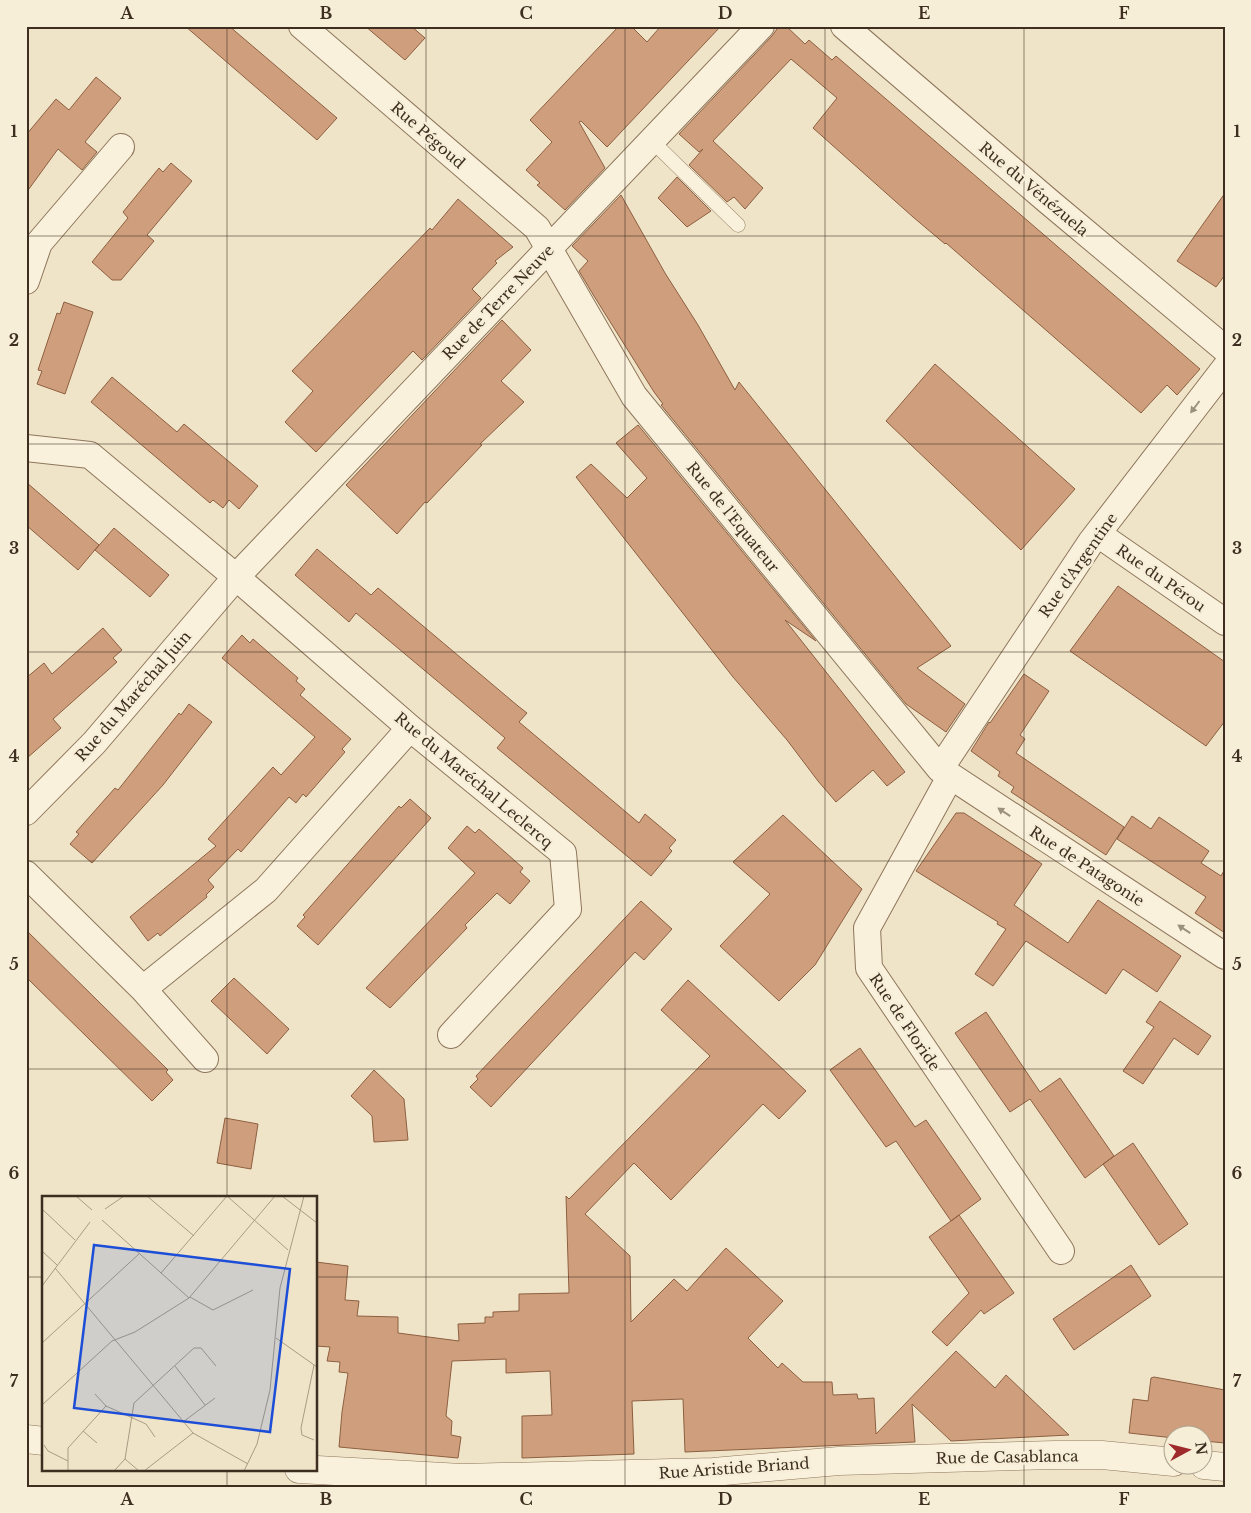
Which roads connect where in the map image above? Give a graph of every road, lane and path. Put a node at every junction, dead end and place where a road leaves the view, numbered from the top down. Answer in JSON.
{"nodes":[{"id":1,"x":302,"y":26,"type":"edge"},
{"id":2,"x":761,"y":26,"type":"edge"},
{"id":3,"x":844,"y":26,"type":"edge"},
{"id":4,"x":652,"y":141,"type":"junction"},
{"id":5,"x":121,"y":147,"type":"dead end"},
{"id":6,"x":738,"y":225,"type":"dead end"},
{"id":7,"x":33,"y":238,"type":"edge"},
{"id":8,"x":548,"y":249,"type":"junction"},
{"id":9,"x":26,"y":280,"type":"edge"},
{"id":10,"x":1225,"y":349,"type":"edge"},
{"id":11,"x":1225,"y":368,"type":"edge"},
{"id":12,"x":26,"y":448,"type":"edge"},
{"id":13,"x":1098,"y":534,"type":"junction"},
{"id":14,"x":236,"y":577,"type":"junction"},
{"id":15,"x":1225,"y":622,"type":"edge"},
{"id":16,"x":410,"y":728,"type":"junction"},
{"id":17,"x":945,"y":773,"type":"junction"},
{"id":18,"x":26,"y":812,"type":"edge"},
{"id":19,"x":26,"y":874,"type":"edge"},
{"id":20,"x":1225,"y":956,"type":"edge"},
{"id":21,"x":143,"y":989,"type":"junction"},
{"id":22,"x":451,"y":1035,"type":"dead end"},
{"id":23,"x":205,"y":1059,"type":"dead end"},
{"id":24,"x":1061,"y":1252,"type":"dead end"},
{"id":25,"x":26,"y":1439,"type":"edge"},
{"id":26,"x":42,"y":1441,"type":"edge"},
{"id":27,"x":839,"y":1461,"type":"joint"},
{"id":28,"x":1164,"y":1461,"type":"edge"},
{"id":29,"x":317,"y":1470,"type":"edge"},
{"id":30,"x":711,"y":1479,"type":"edge"}],
"edges":[{"from":1,"to":8,"type":"street","name":"Rue Pégoud"},
{"from":2,"to":4,"type":"street","name":"Rue de Terre Neuve"},
{"from":3,"to":10,"type":"street","name":"Rue du Vénézuela"},
{"from":4,"to":6,"type":"lane"},
{"from":4,"to":8,"type":"street","name":"Rue de Terre Neuve"},
{"from":5,"to":7,"type":"street"},
{"from":7,"to":9,"type":"street"},
{"from":8,"to":14,"type":"street","name":"Rue de Terre Neuve"},
{"from":8,"to":17,"type":"street","name":"Rue de l'Equateur"},
{"from":11,"to":13,"type":"street","name":"Rue d'Argentine","one_way":true},
{"from":12,"to":14,"type":"street","name":"Rue du Maréchal Leclercq"},
{"from":13,"to":15,"type":"street","name":"Rue du Pérou"},
{"from":13,"to":17,"type":"street","name":"Rue d'Argentine"},
{"from":14,"to":16,"type":"street","name":"Rue du Maréchal Leclercq"},
{"from":14,"to":18,"type":"street","name":"Rue du Maréchal Juin"},
{"from":16,"to":21,"type":"street"},
{"from":16,"to":22,"type":"street","name":"Rue du Maréchal Leclercq"},
{"from":20,"to":17,"type":"street","name":"Rue de Patagonie","one_way":true},
{"from":17,"to":24,"type":"street","name":"Rue de Floride"},
{"from":19,"to":21,"type":"street"},
{"from":21,"to":23,"type":"street"},
{"from":25,"to":26,"type":"street"},
{"from":27,"to":28,"type":"street","name":"Rue de Casablanca"},
{"from":27,"to":30,"type":"street","name":"Rue Aristide Briand"},
{"from":29,"to":30,"type":"street","name":"Rue Aristide Briand"}]}
